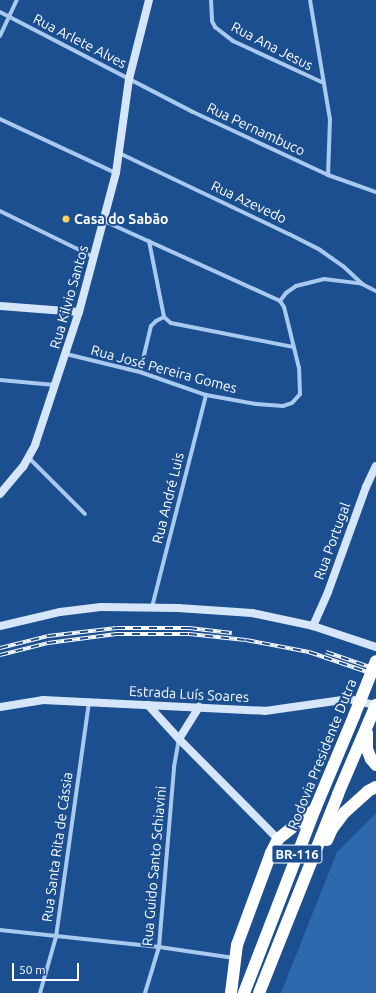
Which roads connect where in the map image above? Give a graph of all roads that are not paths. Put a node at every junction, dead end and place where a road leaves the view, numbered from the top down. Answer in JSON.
{"nodes":[{"id":1,"x":17,"y":0,"type":"edge"},
{"id":2,"x":149,"y":0,"type":"edge"},
{"id":3,"x":211,"y":0,"type":"edge"},
{"id":4,"x":310,"y":0,"type":"edge"},
{"id":5,"x":0,"y":12,"type":"edge"},
{"id":6,"x":9,"y":17,"type":"junction"},
{"id":7,"x":0,"y":36,"type":"edge"},
{"id":8,"x":129,"y":79,"type":"junction"},
{"id":9,"x":324,"y":84,"type":"junction"},
{"id":10,"x":0,"y":119,"type":"edge"},
{"id":11,"x":119,"y":153,"type":"junction"},
{"id":12,"x":116,"y":173,"type":"junction"},
{"id":13,"x":328,"y":175,"type":"junction"},
{"id":14,"x":376,"y":192,"type":"edge"},
{"id":15,"x":0,"y":211,"type":"edge"},
{"id":16,"x":104,"y":221,"type":"junction"},
{"id":17,"x":149,"y":241,"type":"junction"},
{"id":18,"x":94,"y":256,"type":"junction"},
{"id":19,"x":362,"y":284,"type":"junction"},
{"id":20,"x":376,"y":291,"type":"edge"},
{"id":21,"x":280,"y":300,"type":"junction"},
{"id":22,"x":0,"y":306,"type":"edge"},
{"id":23,"x":79,"y":312,"type":"junction"},
{"id":24,"x":164,"y":317,"type":"junction"},
{"id":25,"x":294,"y":347,"type":"junction"},
{"id":26,"x":66,"y":354,"type":"junction"},
{"id":27,"x":140,"y":372,"type":"junction"},
{"id":28,"x":0,"y":380,"type":"edge"},
{"id":29,"x":55,"y":385,"type":"junction"},
{"id":30,"x":206,"y":395,"type":"junction"},
{"id":31,"x":29,"y":458,"type":"junction"},
{"id":32,"x":376,"y":466,"type":"edge"},
{"id":33,"x":0,"y":494,"type":"edge"},
{"id":34,"x":85,"y":514,"type":"dead end"},
{"id":35,"x":152,"y":607,"type":"junction"},
{"id":36,"x":0,"y":626,"type":"edge"},
{"id":37,"x":313,"y":626,"type":"junction"},
{"id":38,"x":376,"y":647,"type":"edge"},
{"id":39,"x":376,"y":661,"type":"edge"},
{"id":40,"x":89,"y":702,"type":"junction"},
{"id":41,"x":148,"y":705,"type":"junction"},
{"id":42,"x":376,"y":705,"type":"edge"},
{"id":43,"x":0,"y":707,"type":"edge"},
{"id":44,"x":199,"y":707,"type":"junction"},
{"id":45,"x":368,"y":725,"type":"junction"},
{"id":46,"x":179,"y":739,"type":"junction"},
{"id":47,"x":376,"y":765,"type":"edge"},
{"id":48,"x":376,"y":787,"type":"edge"},
{"id":49,"x":315,"y":809,"type":"junction"},
{"id":50,"x":278,"y":839,"type":"junction"},
{"id":51,"x":0,"y":930,"type":"edge"},
{"id":52,"x":56,"y":937,"type":"junction"},
{"id":53,"x":159,"y":947,"type":"junction"},
{"id":54,"x":234,"y":958,"type":"junction"},
{"id":55,"x":40,"y":993,"type":"edge"},
{"id":56,"x":145,"y":993,"type":"edge"},
{"id":57,"x":231,"y":993,"type":"edge"},
{"id":58,"x":244,"y":993,"type":"edge"},
{"id":59,"x":259,"y":993,"type":"edge"},
{"id":60,"x":266,"y":993,"type":"edge"}],
"edges":[{"from":1,"to":6,"type":"street"},
{"from":2,"to":8,"type":"main road","name":"Rua Kilvio Santos"},
{"from":3,"to":9,"type":"street","name":"Rua Ana Jesus"},
{"from":4,"to":9,"type":"street"},
{"from":5,"to":6,"type":"street","name":"Rua Arlete Alves"},
{"from":6,"to":7,"type":"street"},
{"from":6,"to":8,"type":"street","name":"Rua Arlete Alves"},
{"from":8,"to":11,"type":"main road","name":"Rua Kilvio Santos"},
{"from":8,"to":13,"type":"street","name":"Rua Pernambuco"},
{"from":9,"to":13,"type":"street"},
{"from":10,"to":12,"type":"street"},
{"from":11,"to":12,"type":"main road","name":"Rua Kilvio Santos"},
{"from":11,"to":19,"type":"street","name":"Rua Azevedo"},
{"from":12,"to":16,"type":"main road","name":"Rua Kilvio Santos"},
{"from":13,"to":14,"type":"street","name":"Rua Pernambuco"},
{"from":15,"to":18,"type":"street"},
{"from":16,"to":17,"type":"street"},
{"from":16,"to":18,"type":"main road","name":"Rua Kilvio Santos"},
{"from":17,"to":21,"type":"street"},
{"from":17,"to":24,"type":"street"},
{"from":18,"to":23,"type":"main road","name":"Rua Kilvio Santos"},
{"from":19,"to":20,"type":"street"},
{"from":19,"to":21,"type":"street"},
{"from":21,"to":25,"type":"street","name":"Rua José Pereira Gomes"},
{"from":22,"to":23,"type":"main road"},
{"from":23,"to":26,"type":"main road","name":"Rua Kilvio Santos"},
{"from":24,"to":25,"type":"street"},
{"from":24,"to":27,"type":"street"},
{"from":25,"to":30,"type":"street","name":"Rua José Pereira Gomes"},
{"from":26,"to":27,"type":"street","name":"Rua José Pereira Gomes"},
{"from":26,"to":29,"type":"main road","name":"Rua Kilvio Santos"},
{"from":27,"to":30,"type":"street","name":"Rua José Pereira Gomes"},
{"from":28,"to":29,"type":"street"},
{"from":29,"to":31,"type":"main road","name":"Rua Kilvio Santos"},
{"from":30,"to":35,"type":"street","name":"Rua André Luis"},
{"from":31,"to":33,"type":"main road","name":"Rua Kilvio Santos"},
{"from":31,"to":34,"type":"street"},
{"from":32,"to":37,"type":"main road","name":"Rua Portugal"},
{"from":35,"to":36,"type":"main road"},
{"from":35,"to":37,"type":"main road"},
{"from":37,"to":38,"type":"main road"},
{"from":39,"to":49,"type":"highway","name":"Rodovia Presidente Dutra","number":"BR-116","bridge":true},
{"from":40,"to":41,"type":"main road","name":"Estrada Luís Soares"},
{"from":40,"to":43,"type":"main road","name":"Estrada Luís Soares"},
{"from":40,"to":52,"type":"street","name":"Rua Santa Rita de Cássia"},
{"from":41,"to":44,"type":"main road","name":"Estrada Luís Soares"},
{"from":41,"to":46,"type":"main road"},
{"from":42,"to":44,"type":"main road","name":"Estrada Luís Soares"},
{"from":42,"to":45,"type":"highway","number":"BR-116"},
{"from":44,"to":46,"type":"main road"},
{"from":45,"to":47,"type":"highway"},
{"from":45,"to":59,"type":"highway","number":"BR-116"},
{"from":46,"to":50,"type":"main road"},
{"from":46,"to":53,"type":"street","name":"Rua Guido Santo Schiavini"},
{"from":48,"to":60,"type":"highway"},
{"from":49,"to":50,"type":"highway"},
{"from":49,"to":58,"type":"highway","name":"Rodovia Presidente Dutra","number":"BR-116"},
{"from":50,"to":54,"type":"highway"},
{"from":51,"to":52,"type":"street"},
{"from":52,"to":53,"type":"street"},
{"from":52,"to":55,"type":"street","name":"Rua Santa Rita de Cássia"},
{"from":53,"to":54,"type":"street"},
{"from":53,"to":56,"type":"street","name":"Rua Guido Santo Schiavini"},
{"from":54,"to":57,"type":"highway"}]}
